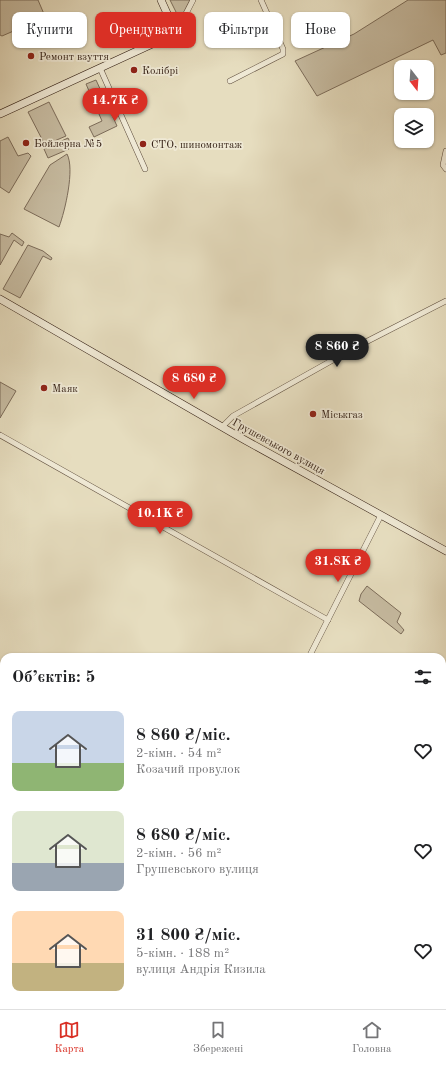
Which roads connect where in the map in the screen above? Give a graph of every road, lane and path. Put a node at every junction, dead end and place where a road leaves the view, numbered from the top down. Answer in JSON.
{"nodes":[{"id":1,"x":161,"y":0,"type":"edge"},
{"id":2,"x":193,"y":0,"type":"edge"},
{"id":3,"x":261,"y":0,"type":"edge"},
{"id":4,"x":166,"y":12,"type":"edge"},
{"id":5,"x":187,"y":12,"type":"edge"},
{"id":6,"x":143,"y":48,"type":"edge"},
{"id":7,"x":100,"y":68,"type":"junction"},
{"id":8,"x":230,"y":81,"type":"dead end"},
{"id":9,"x":0,"y":114,"type":"edge"},
{"id":10,"x":446,"y":150,"type":"edge"},
{"id":11,"x":145,"y":169,"type":"dead end"},
{"id":12,"x":446,"y":169,"type":"edge"},
{"id":13,"x":0,"y":299,"type":"edge"},
{"id":14,"x":446,"y":301,"type":"edge"},
{"id":15,"x":222,"y":427,"type":"junction"},
{"id":16,"x":0,"y":435,"type":"edge"},
{"id":17,"x":381,"y":515,"type":"junction"},
{"id":18,"x":446,"y":551,"type":"edge"},
{"id":19,"x":328,"y":620,"type":"junction"},
{"id":20,"x":311,"y":653,"type":"edge"}],
"edges":[{"from":1,"to":4,"type":"street"},
{"from":2,"to":5,"type":"street"},
{"from":3,"to":8,"type":"street"},
{"from":6,"to":7,"type":"street"},
{"from":7,"to":9,"type":"street"},
{"from":7,"to":11,"type":"street"},
{"from":10,"to":12,"type":"street"},
{"from":13,"to":15,"type":"street","name":"Грушевського вулиця"},
{"from":14,"to":15,"type":"street"},
{"from":15,"to":17,"type":"street","name":"Грушевського вулиця"},
{"from":16,"to":19,"type":"street"},
{"from":17,"to":18,"type":"street","name":"Грушевського вулиця"},
{"from":17,"to":19,"type":"street"},
{"from":19,"to":20,"type":"street"}]}
